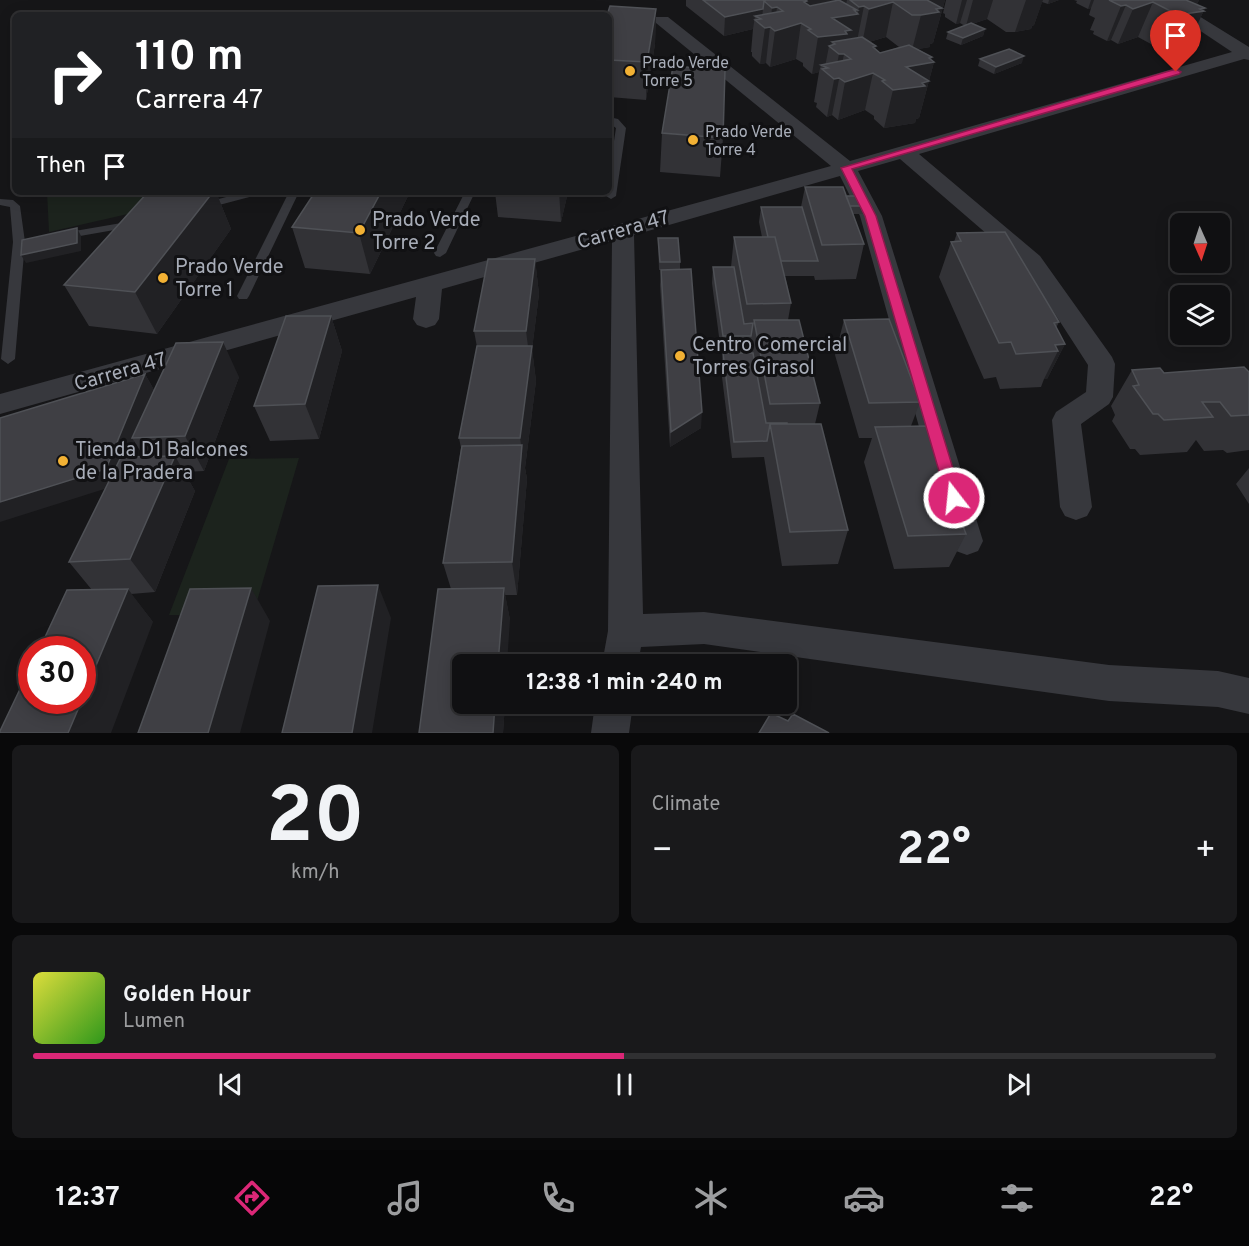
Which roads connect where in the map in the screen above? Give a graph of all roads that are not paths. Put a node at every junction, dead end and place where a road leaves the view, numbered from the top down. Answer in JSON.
{"nodes":[{"id":1,"x":1162,"y":0,"type":"edge"},
{"id":2,"x":662,"y":20,"type":"dead end"},
{"id":3,"x":1248,"y":53,"type":"edge"},
{"id":4,"x":612,"y":121,"type":"edge"},
{"id":5,"x":904,"y":152,"type":"junction"},
{"id":6,"x":846,"y":168,"type":"junction"},
{"id":7,"x":612,"y":189,"type":"edge"},
{"id":8,"x":245,"y":195,"type":"edge"},
{"id":9,"x":293,"y":195,"type":"edge"},
{"id":10,"x":469,"y":195,"type":"edge"},
{"id":11,"x":0,"y":202,"type":"edge"},
{"id":12,"x":190,"y":209,"type":"edge"},
{"id":13,"x":145,"y":220,"type":"edge"},
{"id":14,"x":123,"y":226,"type":"junction"},
{"id":15,"x":623,"y":229,"type":"junction"},
{"id":16,"x":54,"y":237,"type":"edge"},
{"id":17,"x":108,"y":241,"type":"edge"},
{"id":18,"x":440,"y":253,"type":"dead end"},
{"id":19,"x":430,"y":284,"type":"junction"},
{"id":20,"x":243,"y":296,"type":"dead end"},
{"id":21,"x":426,"y":319,"type":"dead end"},
{"id":22,"x":8,"y":359,"type":"dead end"},
{"id":23,"x":114,"y":373,"type":"junction"},
{"id":24,"x":0,"y":404,"type":"edge"},
{"id":25,"x":99,"y":406,"type":"edge"},
{"id":26,"x":1076,"y":507,"type":"dead end"},
{"id":27,"x":966,"y":541,"type":"edge"},
{"id":28,"x":623,"y":648,"type":"edge"},
{"id":29,"x":1249,"y":696,"type":"edge"},
{"id":30,"x":613,"y":714,"type":"edge"},
{"id":31,"x":610,"y":733,"type":"edge"}],
"edges":[{"from":1,"to":3,"type":"street"},
{"from":2,"to":6,"type":"street"},
{"from":3,"to":5,"type":"street","name":"Carrera 47"},
{"from":4,"to":7,"type":"lane"},
{"from":5,"to":6,"type":"street","name":"Carrera 47"},
{"from":5,"to":26,"type":"street"},
{"from":6,"to":15,"type":"street","name":"Carrera 47"},
{"from":6,"to":27,"type":"street"},
{"from":8,"to":12,"type":"lane"},
{"from":9,"to":20,"type":"lane"},
{"from":10,"to":18,"type":"lane"},
{"from":11,"to":22,"type":"lane"},
{"from":13,"to":14,"type":"lane"},
{"from":14,"to":16,"type":"lane"},
{"from":14,"to":17,"type":"lane"},
{"from":15,"to":19,"type":"street","name":"Carrera 47"},
{"from":15,"to":28,"type":"street"},
{"from":19,"to":21,"type":"street"},
{"from":19,"to":23,"type":"street","name":"Carrera 47"},
{"from":23,"to":24,"type":"street","name":"Carrera 47"},
{"from":23,"to":25,"type":"street"},
{"from":28,"to":29,"type":"street"},
{"from":30,"to":31,"type":"street"}]}
